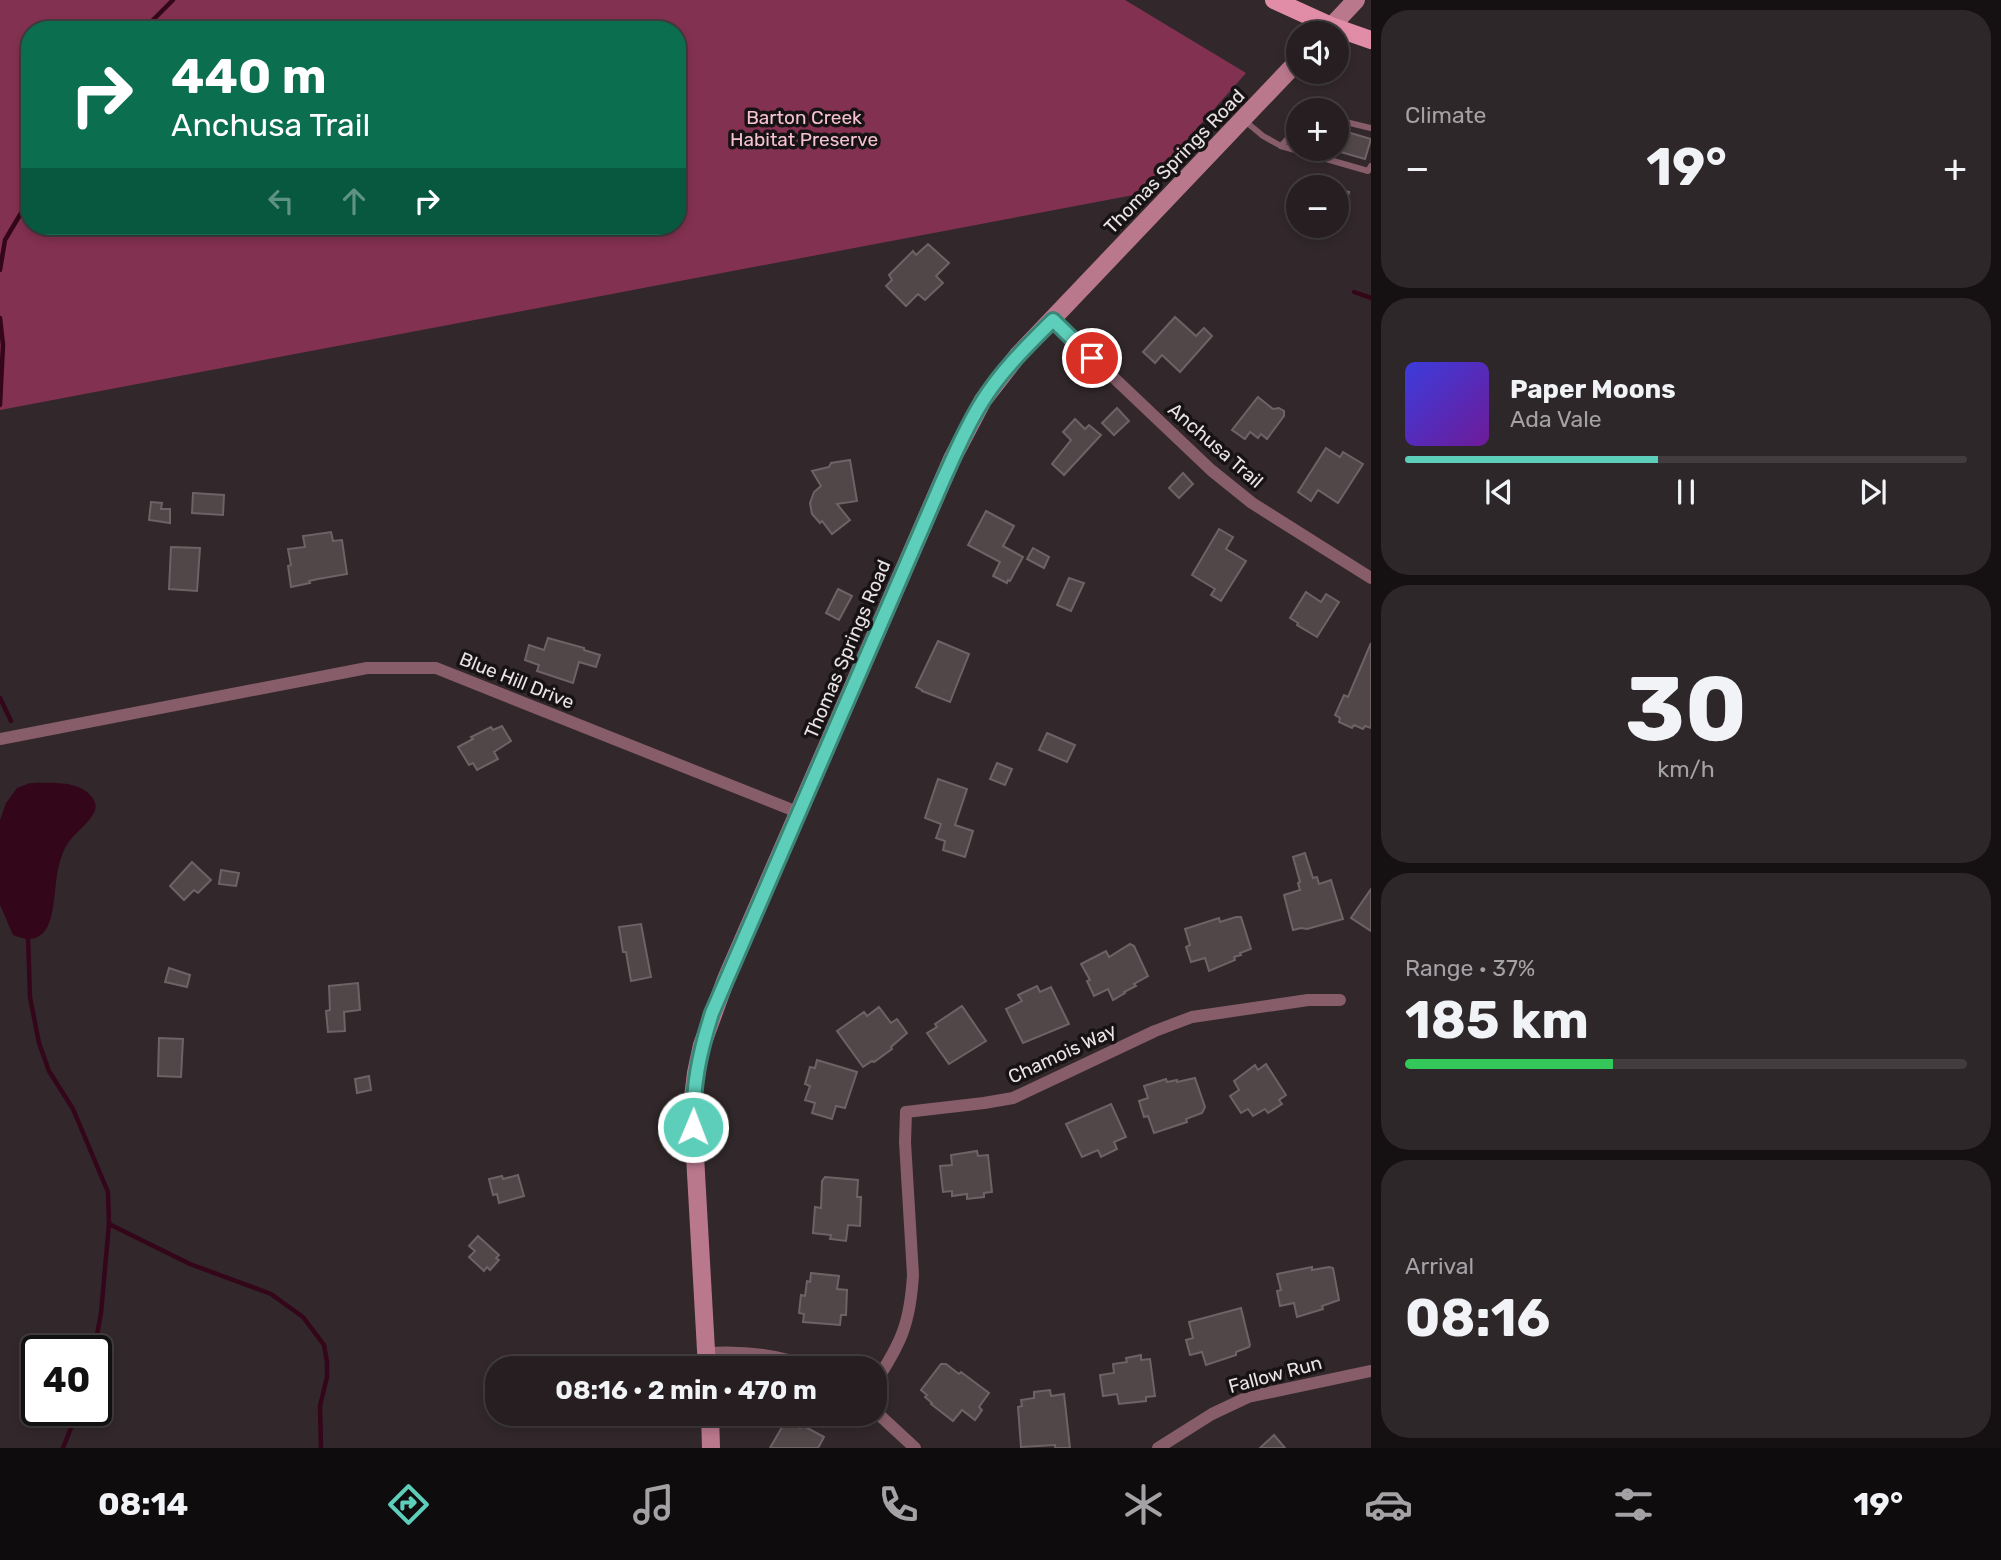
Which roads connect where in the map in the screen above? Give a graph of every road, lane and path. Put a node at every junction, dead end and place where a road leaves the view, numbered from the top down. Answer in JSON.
{"nodes":[{"id":1,"x":1274,"y":0,"type":"edge"},
{"id":2,"x":1356,"y":0,"type":"edge"},
{"id":3,"x":1312,"y":21,"type":"edge"},
{"id":4,"x":1336,"y":21,"type":"edge"},
{"id":5,"x":1349,"y":35,"type":"edge"},
{"id":6,"x":1371,"y":40,"type":"edge"},
{"id":7,"x":1286,"y":74,"type":"edge"},
{"id":8,"x":1243,"y":120,"type":"junction"},
{"id":9,"x":1349,"y":123,"type":"edge"},
{"id":10,"x":1371,"y":128,"type":"edge"},
{"id":11,"x":1286,"y":140,"type":"edge"},
{"id":12,"x":1281,"y":146,"type":"junction"},
{"id":13,"x":1371,"y":166,"type":"edge"},
{"id":14,"x":1053,"y":320,"type":"junction"},
{"id":15,"x":1371,"y":578,"type":"edge"},
{"id":16,"x":0,"y":739,"type":"edge"},
{"id":17,"x":800,"y":813,"type":"junction"},
{"id":18,"x":1340,"y":1000,"type":"dead end"},
{"id":19,"x":707,"y":1356,"type":"edge"},
{"id":20,"x":719,"y":1356,"type":"edge"},
{"id":21,"x":766,"y":1356,"type":"edge"},
{"id":22,"x":887,"y":1365,"type":"edge"},
{"id":23,"x":1370,"y":1371,"type":"edge"},
{"id":24,"x":887,"y":1422,"type":"edge"},
{"id":25,"x":710,"y":1426,"type":"edge"},
{"id":26,"x":711,"y":1448,"type":"edge"},
{"id":27,"x":915,"y":1448,"type":"edge"},
{"id":28,"x":1158,"y":1448,"type":"edge"}],
"edges":[{"from":1,"to":3,"type":"main road"},
{"from":2,"to":4,"type":"street"},
{"from":5,"to":6,"type":"main road"},
{"from":7,"to":8,"type":"street","name":"Thomas Springs Road"},
{"from":8,"to":12,"type":"lane"},
{"from":8,"to":14,"type":"street","name":"Thomas Springs Road"},
{"from":9,"to":10,"type":"lane"},
{"from":11,"to":12,"type":"lane"},
{"from":12,"to":13,"type":"lane"},
{"from":14,"to":15,"type":"street","name":"Anchusa Trail"},
{"from":14,"to":17,"type":"street","name":"Thomas Springs Road"},
{"from":16,"to":17,"type":"street","name":"Blue Hill Drive"},
{"from":17,"to":19,"type":"street","name":"Thomas Springs Road"},
{"from":18,"to":22,"type":"street","name":"Chamois Way"},
{"from":20,"to":21,"type":"street"},
{"from":23,"to":28,"type":"street","name":"Fallow Run"},
{"from":24,"to":27,"type":"street"},
{"from":25,"to":26,"type":"street"}]}
